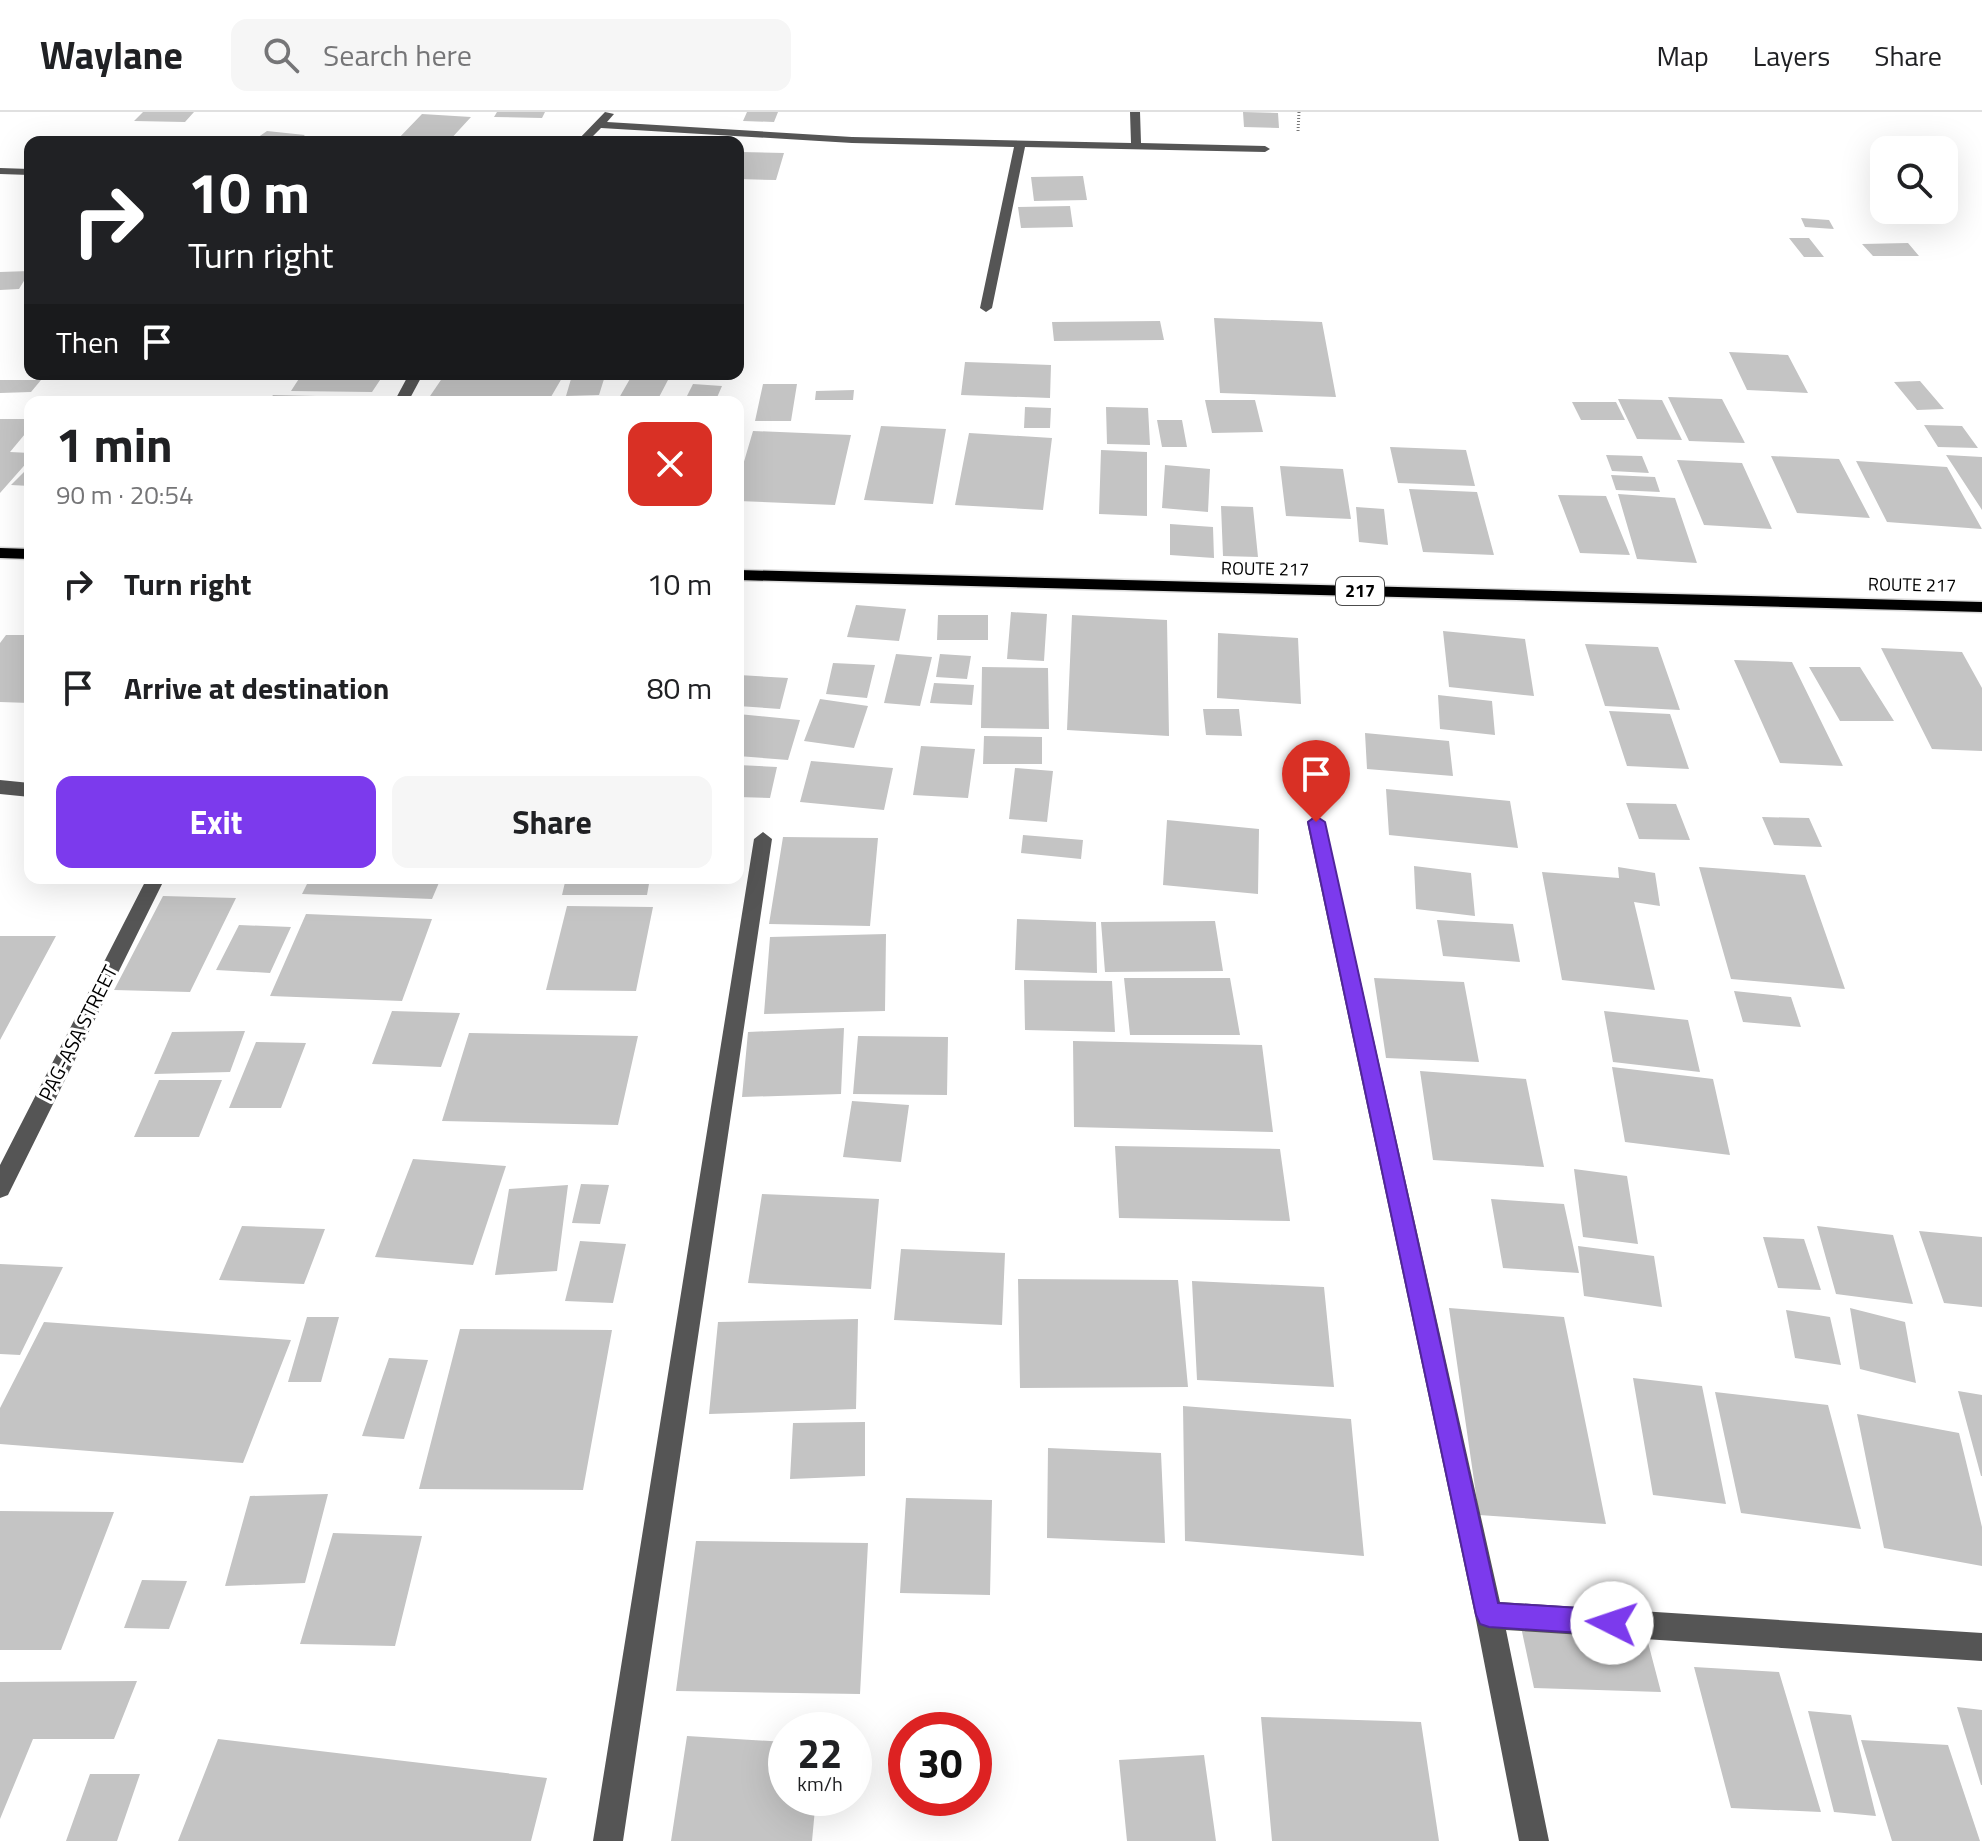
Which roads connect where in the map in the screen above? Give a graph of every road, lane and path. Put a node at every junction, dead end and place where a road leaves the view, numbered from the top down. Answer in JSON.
{"nodes":[{"id":1,"x":611,"y":112,"type":"edge"},
{"id":2,"x":1135,"y":112,"type":"edge"},
{"id":3,"x":601,"y":125,"type":"junction"},
{"id":4,"x":588,"y":136,"type":"edge"},
{"id":5,"x":1020,"y":143,"type":"junction"},
{"id":6,"x":1136,"y":145,"type":"junction"},
{"id":7,"x":1265,"y":149,"type":"dead end"},
{"id":8,"x":0,"y":171,"type":"edge"},
{"id":9,"x":24,"y":172,"type":"edge"},
{"id":10,"x":986,"y":308,"type":"dead end"},
{"id":11,"x":0,"y":553,"type":"edge"},
{"id":12,"x":24,"y":554,"type":"edge"},
{"id":13,"x":744,"y":575,"type":"edge"},
{"id":14,"x":1982,"y":607,"type":"edge"},
{"id":15,"x":0,"y":787,"type":"edge"},
{"id":16,"x":24,"y":789,"type":"edge"},
{"id":17,"x":1316,"y":822,"type":"dead end"},
{"id":18,"x":763,"y":839,"type":"dead end"},
{"id":19,"x":153,"y":884,"type":"edge"},
{"id":20,"x":0,"y":1188,"type":"edge"},
{"id":21,"x":1489,"y":1615,"type":"junction"},
{"id":22,"x":1982,"y":1647,"type":"edge"},
{"id":23,"x":608,"y":1841,"type":"edge"},
{"id":24,"x":1534,"y":1841,"type":"edge"}],
"edges":[{"from":1,"to":3,"type":"street"},
{"from":2,"to":6,"type":"street"},
{"from":3,"to":4,"type":"street"},
{"from":3,"to":5,"type":"street"},
{"from":5,"to":6,"type":"street"},
{"from":5,"to":10,"type":"street"},
{"from":6,"to":7,"type":"street"},
{"from":8,"to":9,"type":"street"},
{"from":11,"to":12,"type":"main road"},
{"from":13,"to":14,"type":"main road","name":"ROUTE 217","number":"217"},
{"from":15,"to":16,"type":"street"},
{"from":17,"to":21,"type":"street"},
{"from":18,"to":23,"type":"street"},
{"from":19,"to":20,"type":"street","name":"PAG-ASA STREET"},
{"from":21,"to":22,"type":"street"},
{"from":21,"to":24,"type":"street"}]}
